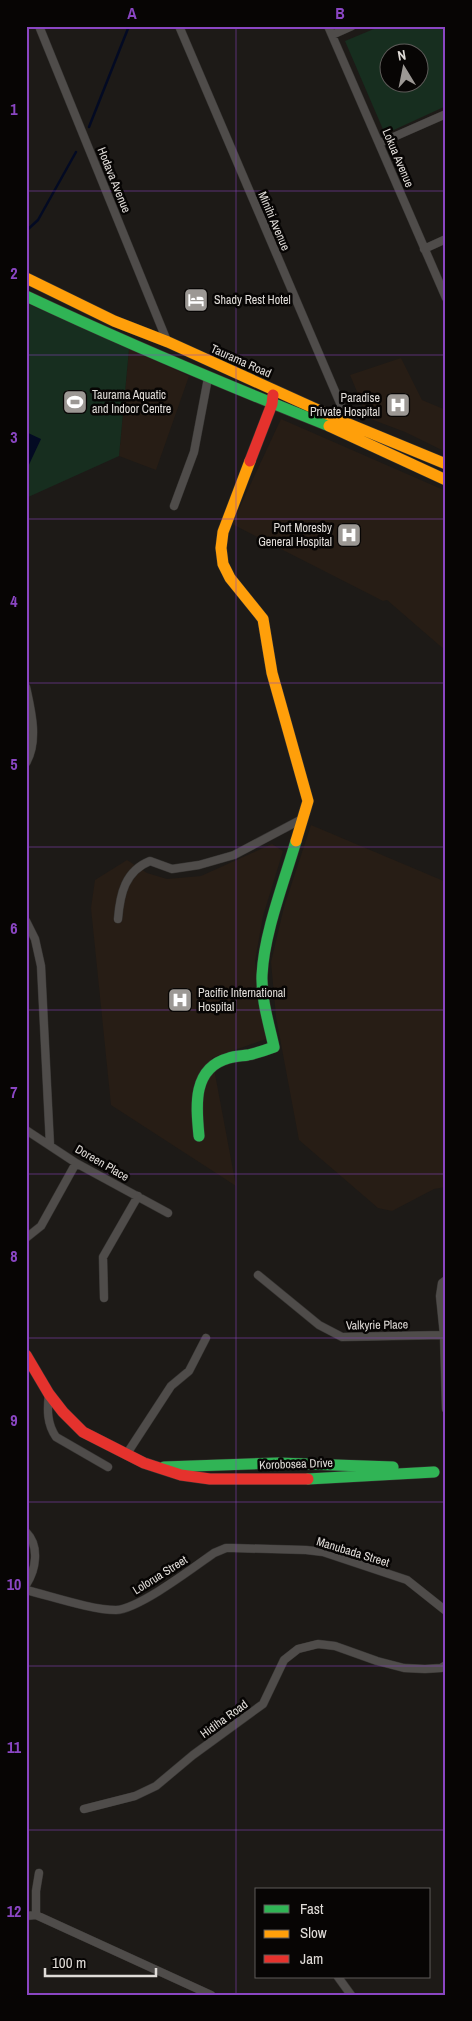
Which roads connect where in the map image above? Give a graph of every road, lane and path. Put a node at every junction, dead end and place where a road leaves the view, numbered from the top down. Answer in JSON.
{"nodes":[{"id":1,"x":39,"y":26,"type":"edge"},
{"id":2,"x":179,"y":26,"type":"edge"},
{"id":3,"x":328,"y":26,"type":"edge"},
{"id":4,"x":352,"y":26,"type":"edge"},
{"id":5,"x":332,"y":35,"type":"junction"},
{"id":6,"x":446,"y":114,"type":"edge"},
{"id":7,"x":380,"y":143,"type":"junction"},
{"id":8,"x":446,"y":240,"type":"edge"},
{"id":9,"x":424,"y":249,"type":"junction"},
{"id":10,"x":26,"y":278,"type":"edge"},
{"id":11,"x":26,"y":296,"type":"edge"},
{"id":12,"x":446,"y":298,"type":"edge"},
{"id":13,"x":154,"y":310,"type":"junction"},
{"id":14,"x":144,"y":333,"type":"junction"},
{"id":15,"x":170,"y":343,"type":"junction"},
{"id":16,"x":166,"y":360,"type":"junction"},
{"id":17,"x":208,"y":378,"type":"junction"},
{"id":18,"x":274,"y":390,"type":"junction"},
{"id":19,"x":272,"y":404,"type":"junction"},
{"id":20,"x":349,"y":424,"type":"junction"},
{"id":21,"x":446,"y":464,"type":"edge"},
{"id":22,"x":446,"y":480,"type":"edge"},
{"id":23,"x":174,"y":506,"type":"dead end"},
{"id":24,"x":26,"y":687,"type":"edge"},
{"id":25,"x":29,"y":753,"type":"edge"},
{"id":26,"x":26,"y":763,"type":"edge"},
{"id":27,"x":304,"y":818,"type":"junction"},
{"id":28,"x":118,"y":919,"type":"dead end"},
{"id":29,"x":26,"y":921,"type":"edge"},
{"id":30,"x":26,"y":1130,"type":"edge"},
{"id":31,"x":199,"y":1136,"type":"dead end"},
{"id":32,"x":50,"y":1145,"type":"junction"},
{"id":33,"x":76,"y":1163,"type":"junction"},
{"id":34,"x":138,"y":1196,"type":"junction"},
{"id":35,"x":168,"y":1212,"type":"dead end"},
{"id":36,"x":26,"y":1238,"type":"edge"},
{"id":37,"x":258,"y":1275,"type":"dead end"},
{"id":38,"x":446,"y":1280,"type":"edge"},
{"id":39,"x":104,"y":1298,"type":"dead end"},
{"id":40,"x":444,"y":1335,"type":"junction"},
{"id":41,"x":206,"y":1338,"type":"dead end"},
{"id":42,"x":26,"y":1356,"type":"edge"},
{"id":43,"x":48,"y":1394,"type":"junction"},
{"id":44,"x":446,"y":1409,"type":"edge"},
{"id":45,"x":126,"y":1455,"type":"junction"},
{"id":46,"x":108,"y":1467,"type":"dead end"},
{"id":47,"x":440,"y":1474,"type":"edge"},
{"id":48,"x":26,"y":1532,"type":"edge"},
{"id":49,"x":214,"y":1553,"type":"joint"},
{"id":50,"x":26,"y":1585,"type":"edge"},
{"id":51,"x":26,"y":1590,"type":"edge"},
{"id":52,"x":446,"y":1611,"type":"edge"},
{"id":53,"x":446,"y":1665,"type":"edge"},
{"id":54,"x":84,"y":1809,"type":"dead end"},
{"id":55,"x":39,"y":1873,"type":"dead end"},
{"id":56,"x":36,"y":1915,"type":"junction"},
{"id":57,"x":26,"y":1916,"type":"edge"},
{"id":58,"x":339,"y":1978,"type":"edge"},
{"id":59,"x":211,"y":1995,"type":"edge"},
{"id":60,"x":351,"y":1995,"type":"edge"}],
"edges":[{"from":1,"to":13,"type":"street","name":"Hodava Avenue"},
{"from":2,"to":20,"type":"street","name":"Minihi Avenue"},
{"from":3,"to":5,"type":"street","name":"Lokua Avenue"},
{"from":4,"to":5,"type":"street"},
{"from":5,"to":7,"type":"street","name":"Lokua Avenue"},
{"from":6,"to":7,"type":"street"},
{"from":7,"to":9,"type":"street","name":"Lokua Avenue"},
{"from":8,"to":9,"type":"street"},
{"from":9,"to":12,"type":"street","name":"Lokua Avenue"},
{"from":10,"to":14,"type":"main road","name":"Taurama Road"},
{"from":11,"to":16,"type":"main road"},
{"from":13,"to":14,"type":"street"},
{"from":13,"to":15,"type":"street","name":"Hodava Avenue"},
{"from":14,"to":15,"type":"main road","name":"Taurama Road"},
{"from":15,"to":16,"type":"main road"},
{"from":15,"to":18,"type":"main road","name":"Taurama Road"},
{"from":16,"to":17,"type":"main road"},
{"from":17,"to":19,"type":"main road"},
{"from":17,"to":23,"type":"street"},
{"from":18,"to":19,"type":"main road"},
{"from":18,"to":20,"type":"main road","name":"Taurama Road"},
{"from":19,"to":22,"type":"main road"},
{"from":19,"to":27,"type":"main road"},
{"from":20,"to":21,"type":"main road","name":"Taurama Road"},
{"from":24,"to":25,"type":"street"},
{"from":25,"to":26,"type":"street"},
{"from":27,"to":28,"type":"street"},
{"from":27,"to":31,"type":"main road"},
{"from":29,"to":32,"type":"street"},
{"from":30,"to":32,"type":"street","name":"Doreen Place"},
{"from":32,"to":33,"type":"street","name":"Doreen Place"},
{"from":33,"to":34,"type":"street","name":"Doreen Place"},
{"from":33,"to":36,"type":"street"},
{"from":34,"to":35,"type":"street","name":"Doreen Place"},
{"from":34,"to":39,"type":"street"},
{"from":37,"to":40,"type":"street","name":"Valkyrie Place"},
{"from":38,"to":40,"type":"street"},
{"from":40,"to":44,"type":"street"},
{"from":41,"to":45,"type":"street"},
{"from":42,"to":43,"type":"main road","name":"Korobosea Drive"},
{"from":43,"to":45,"type":"main road","name":"Korobosea Drive"},
{"from":43,"to":46,"type":"street"},
{"from":45,"to":47,"type":"main road","name":"Korobosea Drive"},
{"from":48,"to":50,"type":"street"},
{"from":49,"to":51,"type":"street","name":"Lolorua Street"},
{"from":49,"to":52,"type":"street","name":"Manubada Street"},
{"from":53,"to":54,"type":"street","name":"Hidiha Road"},
{"from":55,"to":56,"type":"street"},
{"from":56,"to":57,"type":"street"},
{"from":56,"to":59,"type":"street"},
{"from":58,"to":60,"type":"street"}]}
